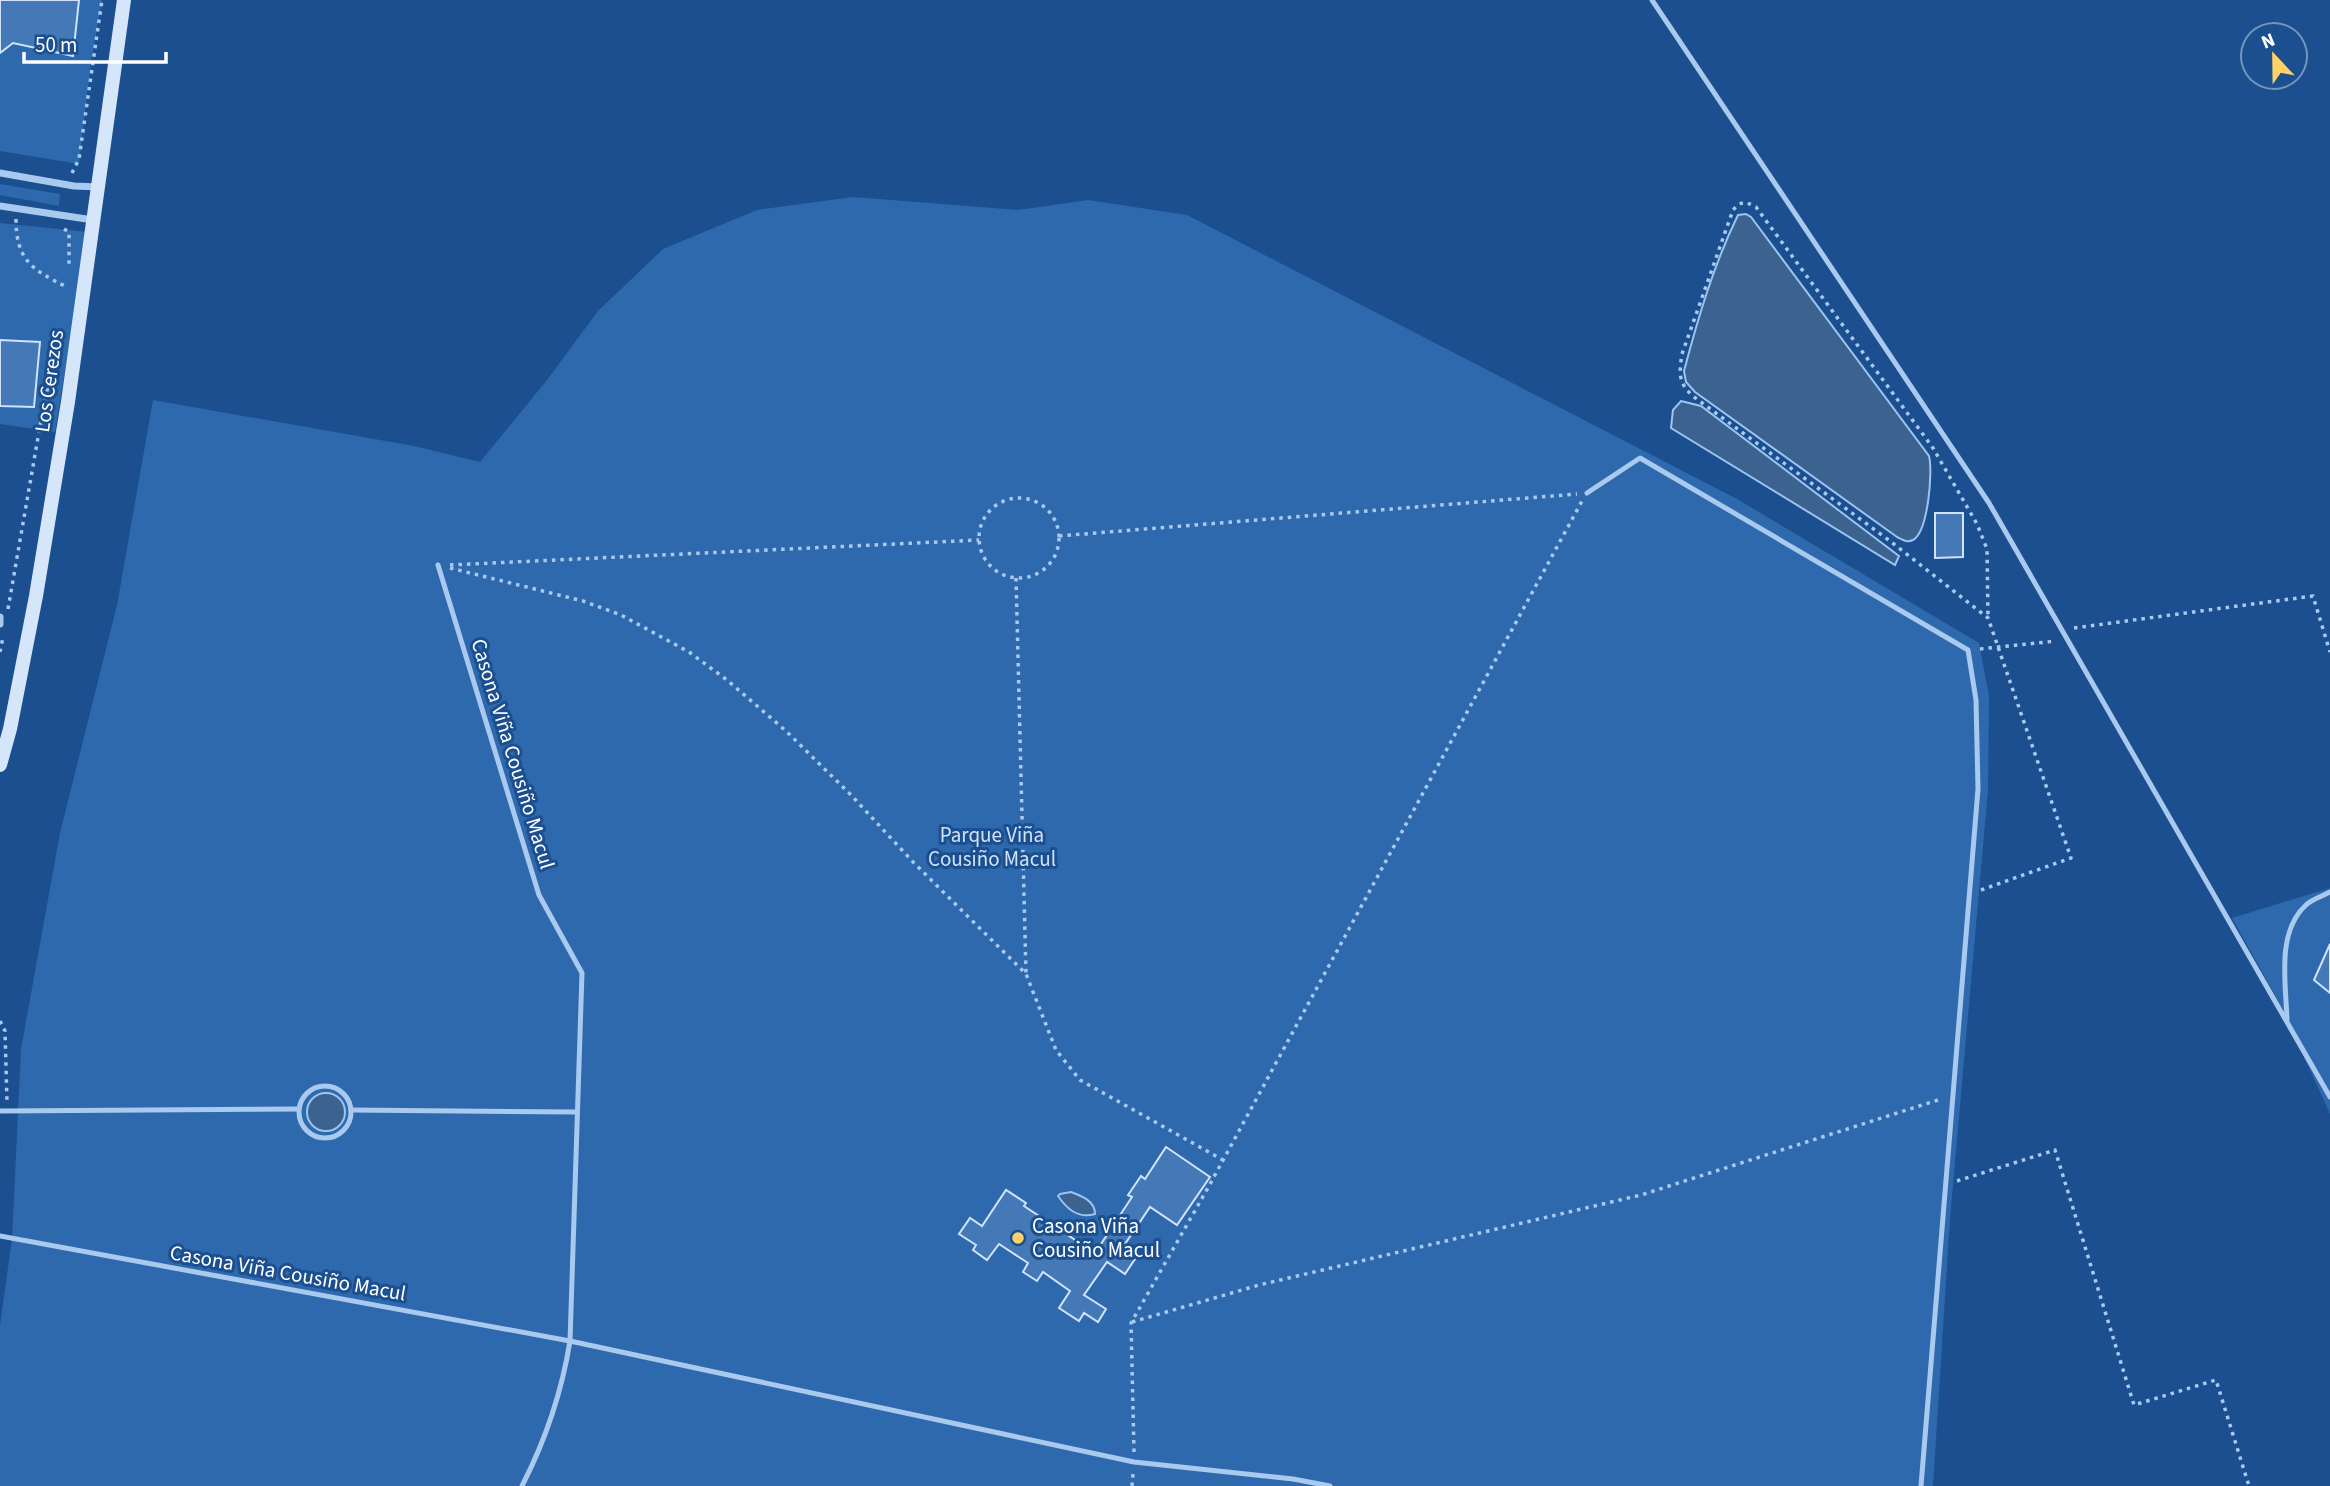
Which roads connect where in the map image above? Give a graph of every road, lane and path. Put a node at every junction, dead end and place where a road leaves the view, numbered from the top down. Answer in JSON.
{"nodes":[{"id":1,"x":102,"y":0,"type":"edge"},
{"id":2,"x":124,"y":0,"type":"edge"},
{"id":3,"x":1652,"y":0,"type":"edge"},
{"id":4,"x":0,"y":173,"type":"edge"},
{"id":5,"x":66,"y":184,"type":"junction"},
{"id":6,"x":99,"y":187,"type":"junction"},
{"id":7,"x":0,"y":206,"type":"edge"},
{"id":8,"x":8,"y":218,"type":"dead end"},
{"id":9,"x":16,"y":218,"type":"junction"},
{"id":10,"x":25,"y":219,"type":"dead end"},
{"id":11,"x":94,"y":220,"type":"junction"},
{"id":12,"x":58,"y":226,"type":"dead end"},
{"id":13,"x":60,"y":329,"type":"dead end"},
{"id":14,"x":1587,"y":493,"type":"junction"},
{"id":15,"x":1059,"y":536,"type":"junction"},
{"id":16,"x":979,"y":540,"type":"junction"},
{"id":17,"x":438,"y":565,"type":"junction"},
{"id":18,"x":1016,"y":578,"type":"junction"},
{"id":19,"x":7,"y":611,"type":"dead end"},
{"id":20,"x":0,"y":617,"type":"edge"},
{"id":21,"x":1988,"y":618,"type":"junction"},
{"id":22,"x":2,"y":625,"type":"edge"},
{"id":23,"x":2067,"y":640,"type":"junction"},
{"id":24,"x":1999,"y":647,"type":"junction"},
{"id":25,"x":1968,"y":650,"type":"junction"},
{"id":26,"x":0,"y":652,"type":"edge"},
{"id":27,"x":2330,"y":652,"type":"edge"},
{"id":28,"x":0,"y":765,"type":"edge"},
{"id":29,"x":2330,"y":892,"type":"edge"},
{"id":30,"x":1969,"y":894,"type":"junction"},
{"id":31,"x":1026,"y":974,"type":"junction"},
{"id":32,"x":0,"y":1021,"type":"edge"},
{"id":33,"x":2287,"y":1023,"type":"junction"},
{"id":34,"x":1953,"y":1095,"type":"junction"},
{"id":35,"x":2330,"y":1097,"type":"edge"},
{"id":36,"x":299,"y":1109,"type":"junction"},
{"id":37,"x":351,"y":1110,"type":"junction"},
{"id":38,"x":0,"y":1111,"type":"edge"},
{"id":39,"x":8,"y":1111,"type":"junction"},
{"id":40,"x":576,"y":1112,"type":"junction"},
{"id":41,"x":1223,"y":1160,"type":"junction"},
{"id":42,"x":1945,"y":1184,"type":"junction"},
{"id":43,"x":0,"y":1236,"type":"edge"},
{"id":44,"x":1131,"y":1323,"type":"junction"},
{"id":45,"x":570,"y":1341,"type":"junction"},
{"id":46,"x":1134,"y":1462,"type":"junction"},
{"id":47,"x":1293,"y":1479,"type":"junction"},
{"id":48,"x":522,"y":1486,"type":"edge"},
{"id":49,"x":1132,"y":1486,"type":"edge"},
{"id":50,"x":1298,"y":1486,"type":"edge"},
{"id":51,"x":1330,"y":1486,"type":"edge"},
{"id":52,"x":1921,"y":1486,"type":"edge"},
{"id":53,"x":2249,"y":1486,"type":"edge"}],
"edges":[{"from":1,"to":5,"type":"path"},
{"from":2,"to":6,"type":"street","name":"Los Cerezos"},
{"from":3,"to":23,"type":"lane"},
{"from":4,"to":5,"type":"street"},
{"from":5,"to":6,"type":"street"},
{"from":6,"to":11,"type":"street","name":"Los Cerezos"},
{"from":7,"to":11,"type":"street"},
{"from":8,"to":9,"type":"path"},
{"from":9,"to":10,"type":"path"},
{"from":9,"to":12,"type":"path"},
{"from":11,"to":28,"type":"street","name":"Los Cerezos"},
{"from":13,"to":19,"type":"path"},
{"from":14,"to":15,"type":"path"},
{"from":14,"to":25,"type":"lane"},
{"from":14,"to":41,"type":"path"},
{"from":15,"to":16,"type":"path"},
{"from":15,"to":18,"type":"path"},
{"from":16,"to":17,"type":"path"},
{"from":16,"to":18,"type":"path"},
{"from":17,"to":31,"type":"path"},
{"from":17,"to":40,"type":"lane","name":"Casona Viña Cousiño Macul"},
{"from":18,"to":31,"type":"path"},
{"from":20,"to":22,"type":"street"},
{"from":21,"to":21,"type":"path"},
{"from":21,"to":24,"type":"path"},
{"from":22,"to":26,"type":"path"},
{"from":23,"to":24,"type":"path"},
{"from":23,"to":27,"type":"path"},
{"from":23,"to":33,"type":"lane"},
{"from":24,"to":25,"type":"path"},
{"from":24,"to":30,"type":"path"},
{"from":25,"to":30,"type":"lane"},
{"from":29,"to":33,"type":"lane"},
{"from":30,"to":34,"type":"lane"},
{"from":31,"to":41,"type":"path"},
{"from":32,"to":39,"type":"path"},
{"from":33,"to":35,"type":"lane"},
{"from":34,"to":42,"type":"lane"},
{"from":34,"to":44,"type":"path"},
{"from":36,"to":37,"type":"lane"},
{"from":36,"to":37,"type":"lane"},
{"from":36,"to":39,"type":"lane"},
{"from":37,"to":40,"type":"lane"},
{"from":38,"to":39,"type":"lane"},
{"from":40,"to":45,"type":"lane","name":"Casona Viña Cousiño Macul"},
{"from":41,"to":44,"type":"path"},
{"from":42,"to":52,"type":"lane"},
{"from":42,"to":53,"type":"path"},
{"from":43,"to":45,"type":"lane","name":"Casona Viña Cousiño Macul"},
{"from":44,"to":46,"type":"path"},
{"from":45,"to":46,"type":"lane","name":"Casona Viña Cousiño Macul"},
{"from":45,"to":48,"type":"lane","name":"Casona Viña Cousiño Macul"},
{"from":46,"to":47,"type":"lane","name":"Casona Viña Cousiño Macul"},
{"from":46,"to":49,"type":"path"},
{"from":47,"to":50,"type":"lane"},
{"from":47,"to":51,"type":"lane","name":"Casona Viña Cousiño Macul"}]}
